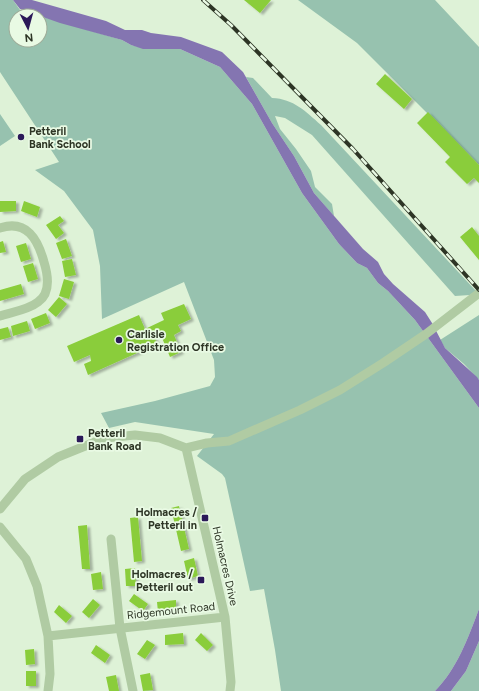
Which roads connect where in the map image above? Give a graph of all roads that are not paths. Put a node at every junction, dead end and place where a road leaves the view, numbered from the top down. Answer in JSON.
{"nodes":[{"id":1,"x":0,"y":228,"type":"edge"},
{"id":2,"x":479,"y":293,"type":"edge"},
{"id":3,"x":0,"y":316,"type":"edge"},
{"id":4,"x":186,"y":448,"type":"junction"},
{"id":5,"x":0,"y":509,"type":"edge"},
{"id":6,"x":0,"y":527,"type":"edge"},
{"id":7,"x":111,"y":539,"type":"dead end"},
{"id":8,"x":225,"y":617,"type":"junction"},
{"id":9,"x":120,"y":628,"type":"junction"},
{"id":10,"x":48,"y":636,"type":"junction"},
{"id":11,"x":48,"y":691,"type":"edge"},
{"id":12,"x":133,"y":691,"type":"edge"},
{"id":13,"x":230,"y":691,"type":"edge"}],
"edges":[{"from":1,"to":3,"type":"street"},
{"from":2,"to":4,"type":"street"},
{"from":4,"to":5,"type":"street"},
{"from":4,"to":8,"type":"street","name":"Holmacres Drive"},
{"from":6,"to":10,"type":"street"},
{"from":7,"to":9,"type":"street","name":"Ridgemount Road"},
{"from":8,"to":9,"type":"street","name":"Ridgemount Road"},
{"from":8,"to":13,"type":"street","name":"Holmacres Drive"},
{"from":9,"to":10,"type":"street","name":"Ridgemount Road"},
{"from":9,"to":12,"type":"street","name":"Ridgemount Road"},
{"from":10,"to":11,"type":"street"}]}
